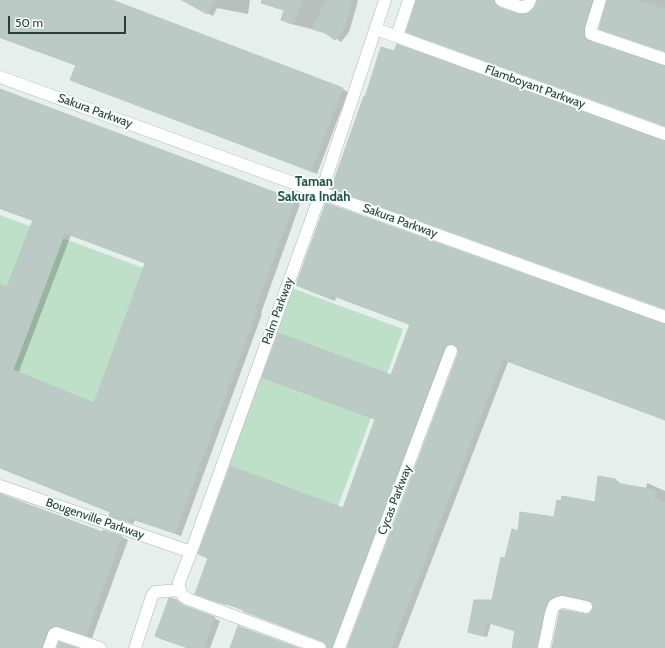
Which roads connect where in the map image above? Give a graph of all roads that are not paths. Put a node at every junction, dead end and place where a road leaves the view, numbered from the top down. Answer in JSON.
{"nodes":[{"id":1,"x":385,"y":0,"type":"edge"},
{"id":2,"x":409,"y":0,"type":"edge"},
{"id":3,"x":501,"y":0,"type":"edge"},
{"id":4,"x":530,"y":0,"type":"edge"},
{"id":5,"x":600,"y":0,"type":"edge"},
{"id":6,"x":376,"y":28,"type":"junction"},
{"id":7,"x":400,"y":37,"type":"junction"},
{"id":8,"x":665,"y":59,"type":"edge"},
{"id":9,"x":0,"y":77,"type":"edge"},
{"id":10,"x":665,"y":134,"type":"edge"},
{"id":11,"x":321,"y":193,"type":"junction"},
{"id":12,"x":665,"y":317,"type":"edge"},
{"id":13,"x":451,"y":351,"type":"dead end"},
{"id":14,"x":0,"y":486,"type":"edge"},
{"id":15,"x":191,"y":552,"type":"junction"},
{"id":16,"x":180,"y":591,"type":"junction"},
{"id":17,"x":586,"y":607,"type":"dead end"},
{"id":18,"x":49,"y":648,"type":"edge"},
{"id":19,"x":100,"y":648,"type":"edge"},
{"id":20,"x":135,"y":648,"type":"edge"},
{"id":21,"x":320,"y":648,"type":"edge"},
{"id":22,"x":339,"y":648,"type":"edge"},
{"id":23,"x":544,"y":648,"type":"edge"}],
"edges":[{"from":1,"to":6,"type":"street","name":"Palm Parkway"},
{"from":2,"to":7,"type":"street"},
{"from":3,"to":4,"type":"street"},
{"from":5,"to":8,"type":"street"},
{"from":6,"to":7,"type":"street","name":"Flamboyant Parkway"},
{"from":6,"to":11,"type":"street","name":"Palm Parkway"},
{"from":7,"to":10,"type":"street","name":"Flamboyant Parkway"},
{"from":9,"to":11,"type":"street","name":"Sakura Parkway"},
{"from":11,"to":12,"type":"street","name":"Sakura Parkway"},
{"from":11,"to":15,"type":"street","name":"Palm Parkway"},
{"from":13,"to":22,"type":"street","name":"Cycas Parkway"},
{"from":14,"to":15,"type":"street","name":"Bougenville Parkway"},
{"from":15,"to":16,"type":"street","name":"Palm Parkway"},
{"from":16,"to":20,"type":"street"},
{"from":16,"to":21,"type":"street"},
{"from":17,"to":23,"type":"street"},
{"from":18,"to":19,"type":"street"}]}
